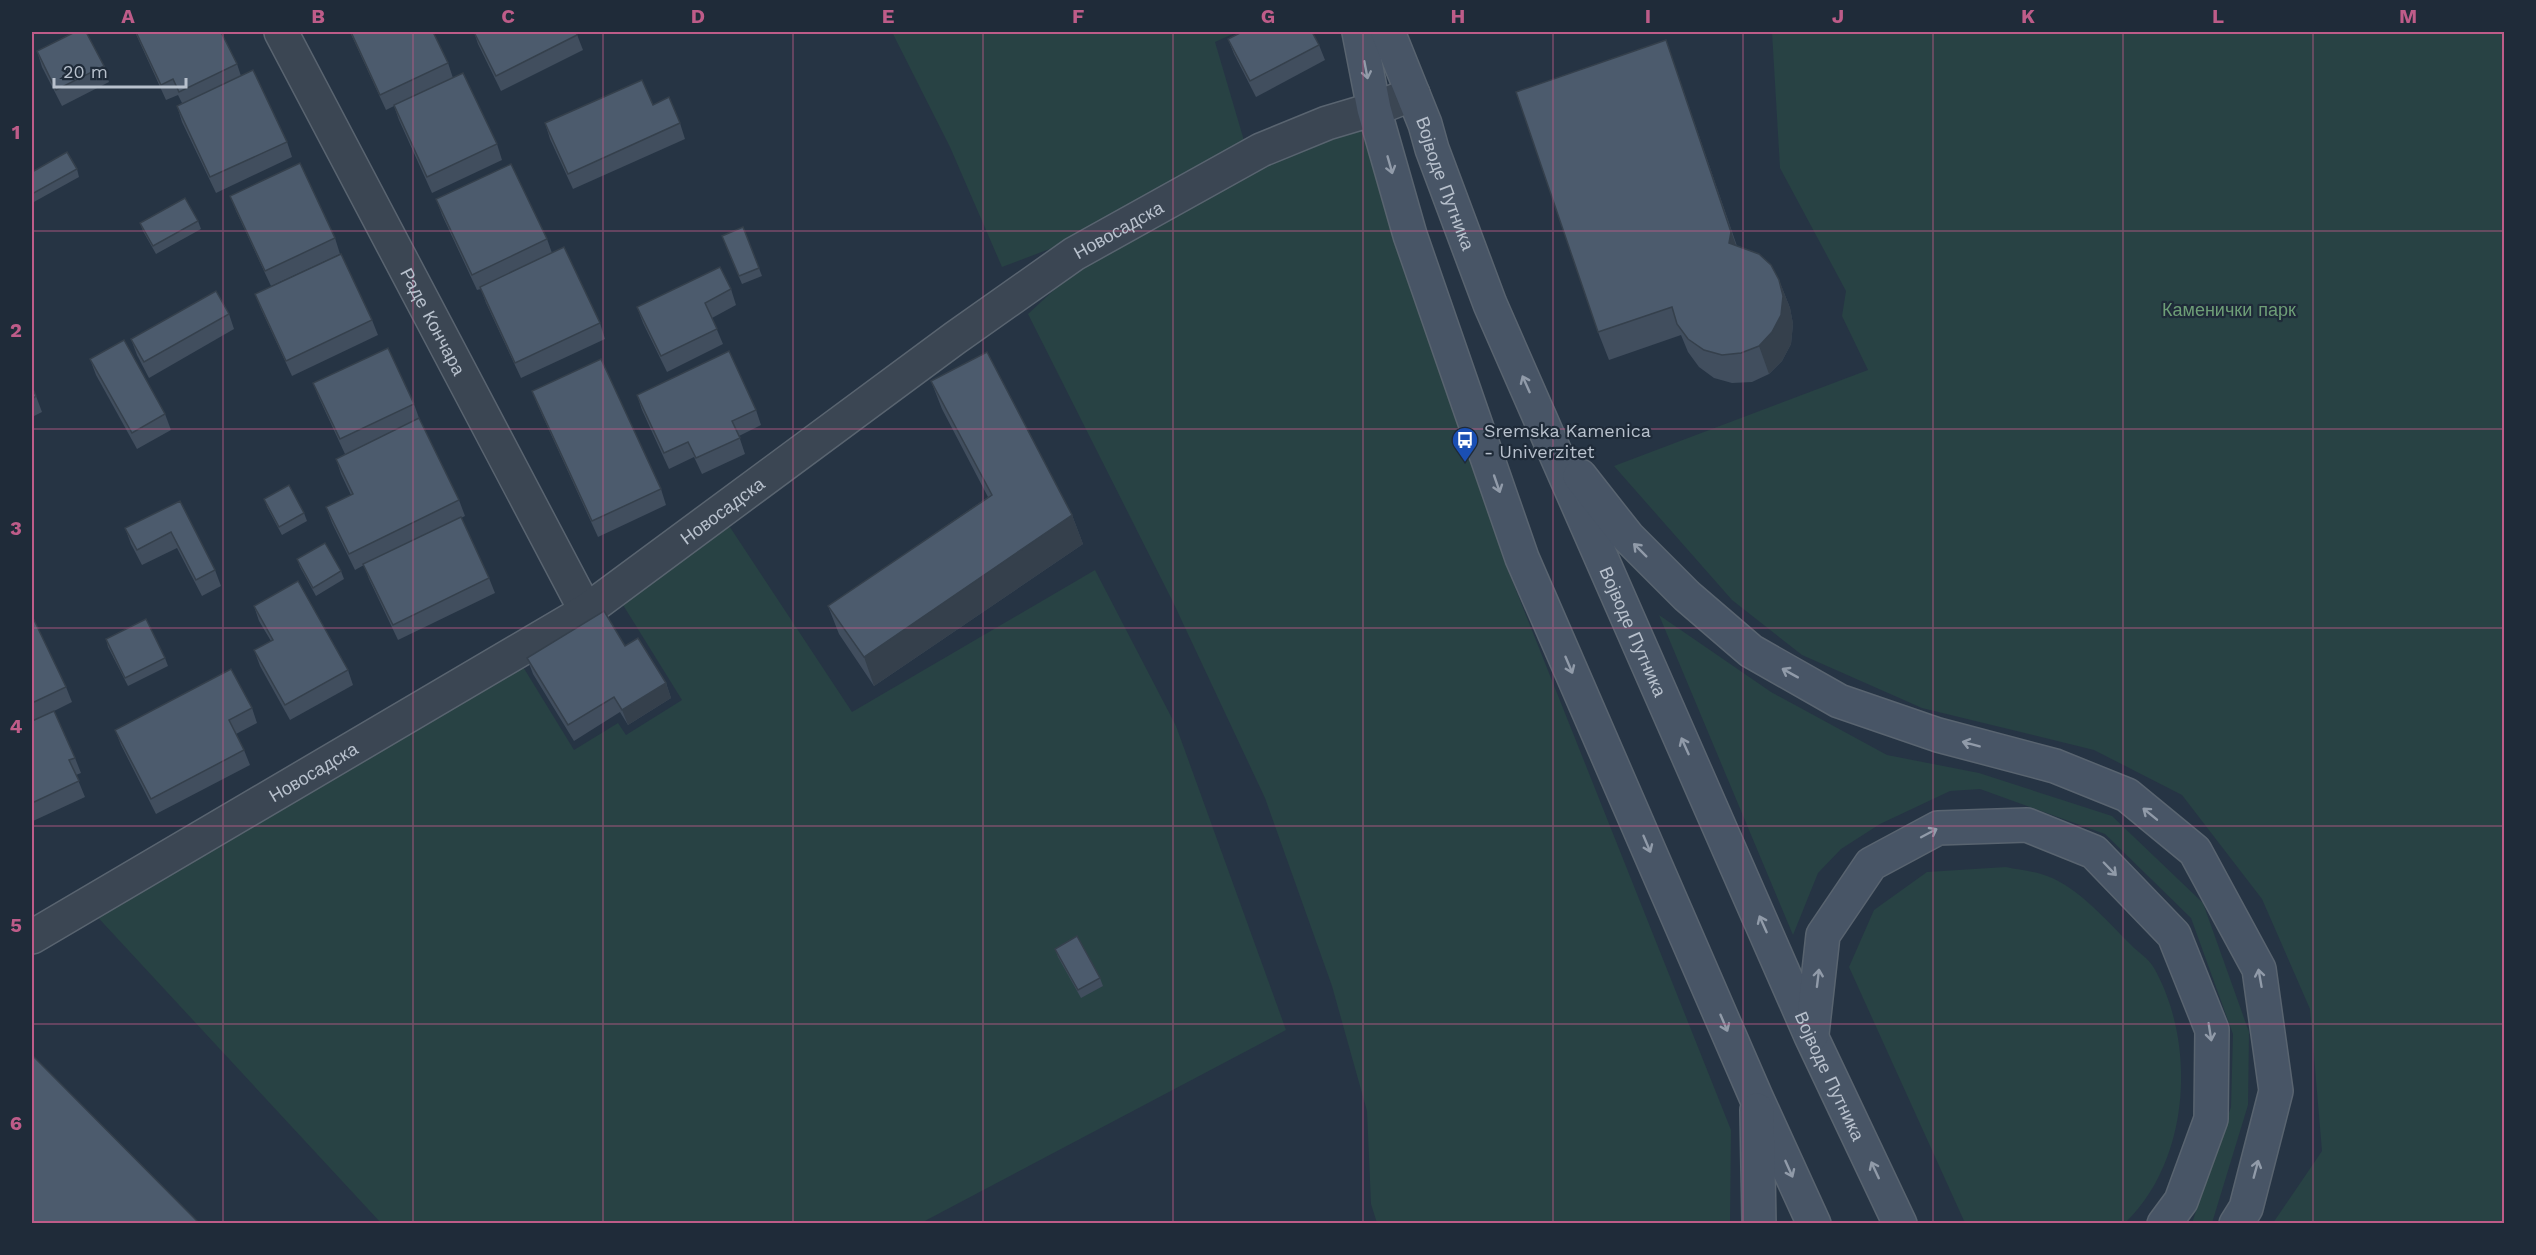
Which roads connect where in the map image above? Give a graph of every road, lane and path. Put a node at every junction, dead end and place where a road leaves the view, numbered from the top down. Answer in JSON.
{"nodes":[{"id":1,"x":281,"y":32,"type":"edge"},
{"id":2,"x":1359,"y":32,"type":"edge"},
{"id":3,"x":1388,"y":32,"type":"edge"},
{"id":4,"x":1413,"y":94,"type":"junction"},
{"id":5,"x":1374,"y":109,"type":"junction"},
{"id":6,"x":1550,"y":438,"type":"junction"},
{"id":7,"x":586,"y":611,"type":"junction"},
{"id":8,"x":32,"y":937,"type":"edge"},
{"id":9,"x":1811,"y":1036,"type":"junction"},
{"id":10,"x":1756,"y":1097,"type":"junction"},
{"id":11,"x":1759,"y":1224,"type":"edge"},
{"id":12,"x":1814,"y":1224,"type":"edge"},
{"id":13,"x":1900,"y":1224,"type":"edge"},
{"id":14,"x":2164,"y":1224,"type":"edge"},
{"id":15,"x":2236,"y":1224,"type":"edge"}],
"edges":[{"from":1,"to":7,"type":"street","name":"Раде Кончара"},
{"from":2,"to":5,"type":"main road","one_way":true},
{"from":3,"to":4,"type":"main road","name":"Војводе Путника"},
{"from":4,"to":5,"type":"street","name":"Новосадска"},
{"from":6,"to":4,"type":"main road","name":"Војводе Путника","one_way":true},
{"from":5,"to":7,"type":"street","name":"Новосадска"},
{"from":5,"to":10,"type":"main road","one_way":true},
{"from":9,"to":6,"type":"main road","name":"Војводе Путника","one_way":true},
{"from":15,"to":6,"type":"main road","one_way":true},
{"from":7,"to":8,"type":"street","name":"Новосадска"},
{"from":13,"to":9,"type":"main road","name":"Војводе Путника","one_way":true},
{"from":9,"to":14,"type":"main road","one_way":true},
{"from":10,"to":11,"type":"main road"},
{"from":10,"to":12,"type":"main road","one_way":true}]}
